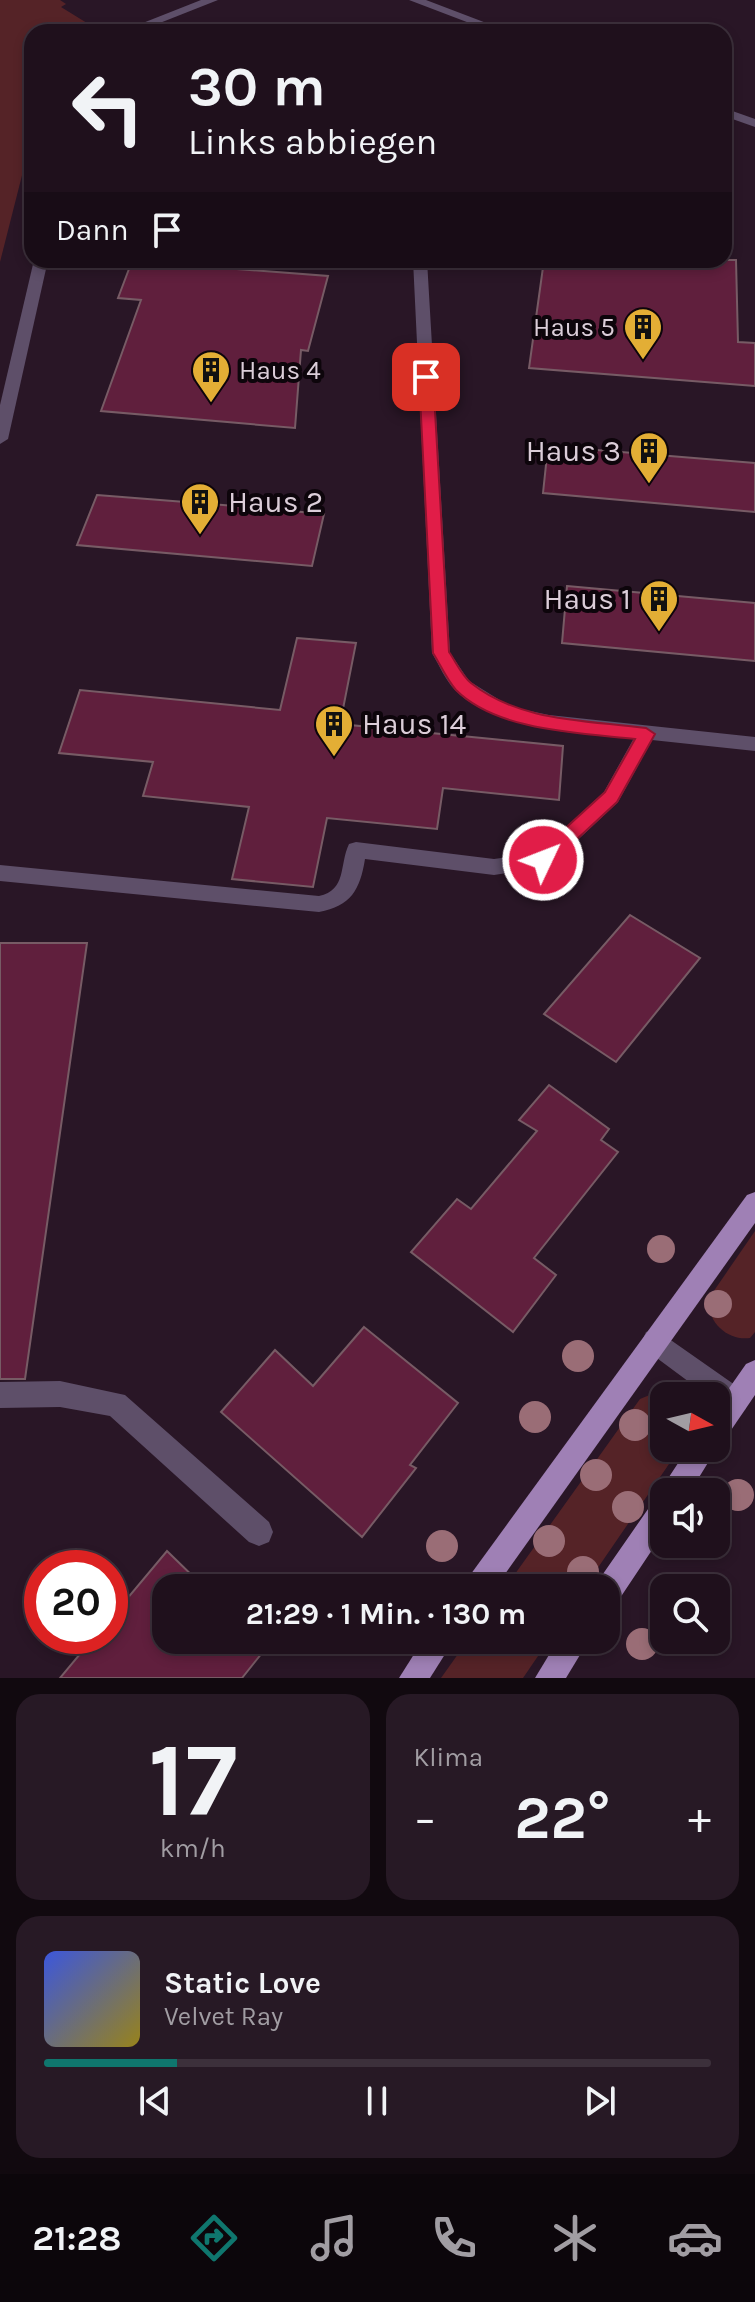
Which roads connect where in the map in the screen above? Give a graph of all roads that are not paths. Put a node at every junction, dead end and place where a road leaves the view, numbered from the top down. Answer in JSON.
{"nodes":[{"id":1,"x":212,"y":0,"type":"edge"},
{"id":2,"x":415,"y":0,"type":"edge"},
{"id":3,"x":148,"y":24,"type":"edge"},
{"id":4,"x":482,"y":24,"type":"edge"},
{"id":5,"x":732,"y":115,"type":"edge"},
{"id":6,"x":755,"y":123,"type":"edge"},
{"id":7,"x":39,"y":268,"type":"edge"},
{"id":8,"x":420,"y":268,"type":"edge"},
{"id":9,"x":0,"y":439,"type":"edge"},
{"id":10,"x":646,"y":734,"type":"junction"},
{"id":11,"x":755,"y":744,"type":"edge"},
{"id":12,"x":0,"y":873,"type":"edge"},
{"id":13,"x":755,"y":1203,"type":"edge"},
{"id":14,"x":655,"y":1341,"type":"junction"},
{"id":15,"x":755,"y":1373,"type":"edge"},
{"id":16,"x":0,"y":1395,"type":"edge"},
{"id":17,"x":736,"y":1401,"type":"junction"},
{"id":18,"x":730,"y":1410,"type":"edge"},
{"id":19,"x":650,"y":1529,"type":"edge"},
{"id":20,"x":259,"y":1532,"type":"dead end"},
{"id":21,"x":488,"y":1574,"type":"edge"},
{"id":22,"x":619,"y":1574,"type":"edge"},
{"id":23,"x":430,"y":1654,"type":"edge"},
{"id":24,"x":565,"y":1654,"type":"edge"},
{"id":25,"x":413,"y":1678,"type":"edge"},
{"id":26,"x":549,"y":1678,"type":"edge"}],
"edges":[{"from":1,"to":3,"type":"street"},
{"from":2,"to":4,"type":"street"},
{"from":5,"to":6,"type":"street"},
{"from":7,"to":9,"type":"street"},
{"from":8,"to":10,"type":"street"},
{"from":10,"to":11,"type":"street"},
{"from":10,"to":12,"type":"street"},
{"from":13,"to":14,"type":"main road"},
{"from":14,"to":17,"type":"street"},
{"from":14,"to":21,"type":"main road"},
{"from":15,"to":17,"type":"main road"},
{"from":16,"to":20,"type":"street"},
{"from":17,"to":18,"type":"main road"},
{"from":19,"to":22,"type":"main road"},
{"from":23,"to":25,"type":"main road"},
{"from":24,"to":26,"type":"main road"}]}
